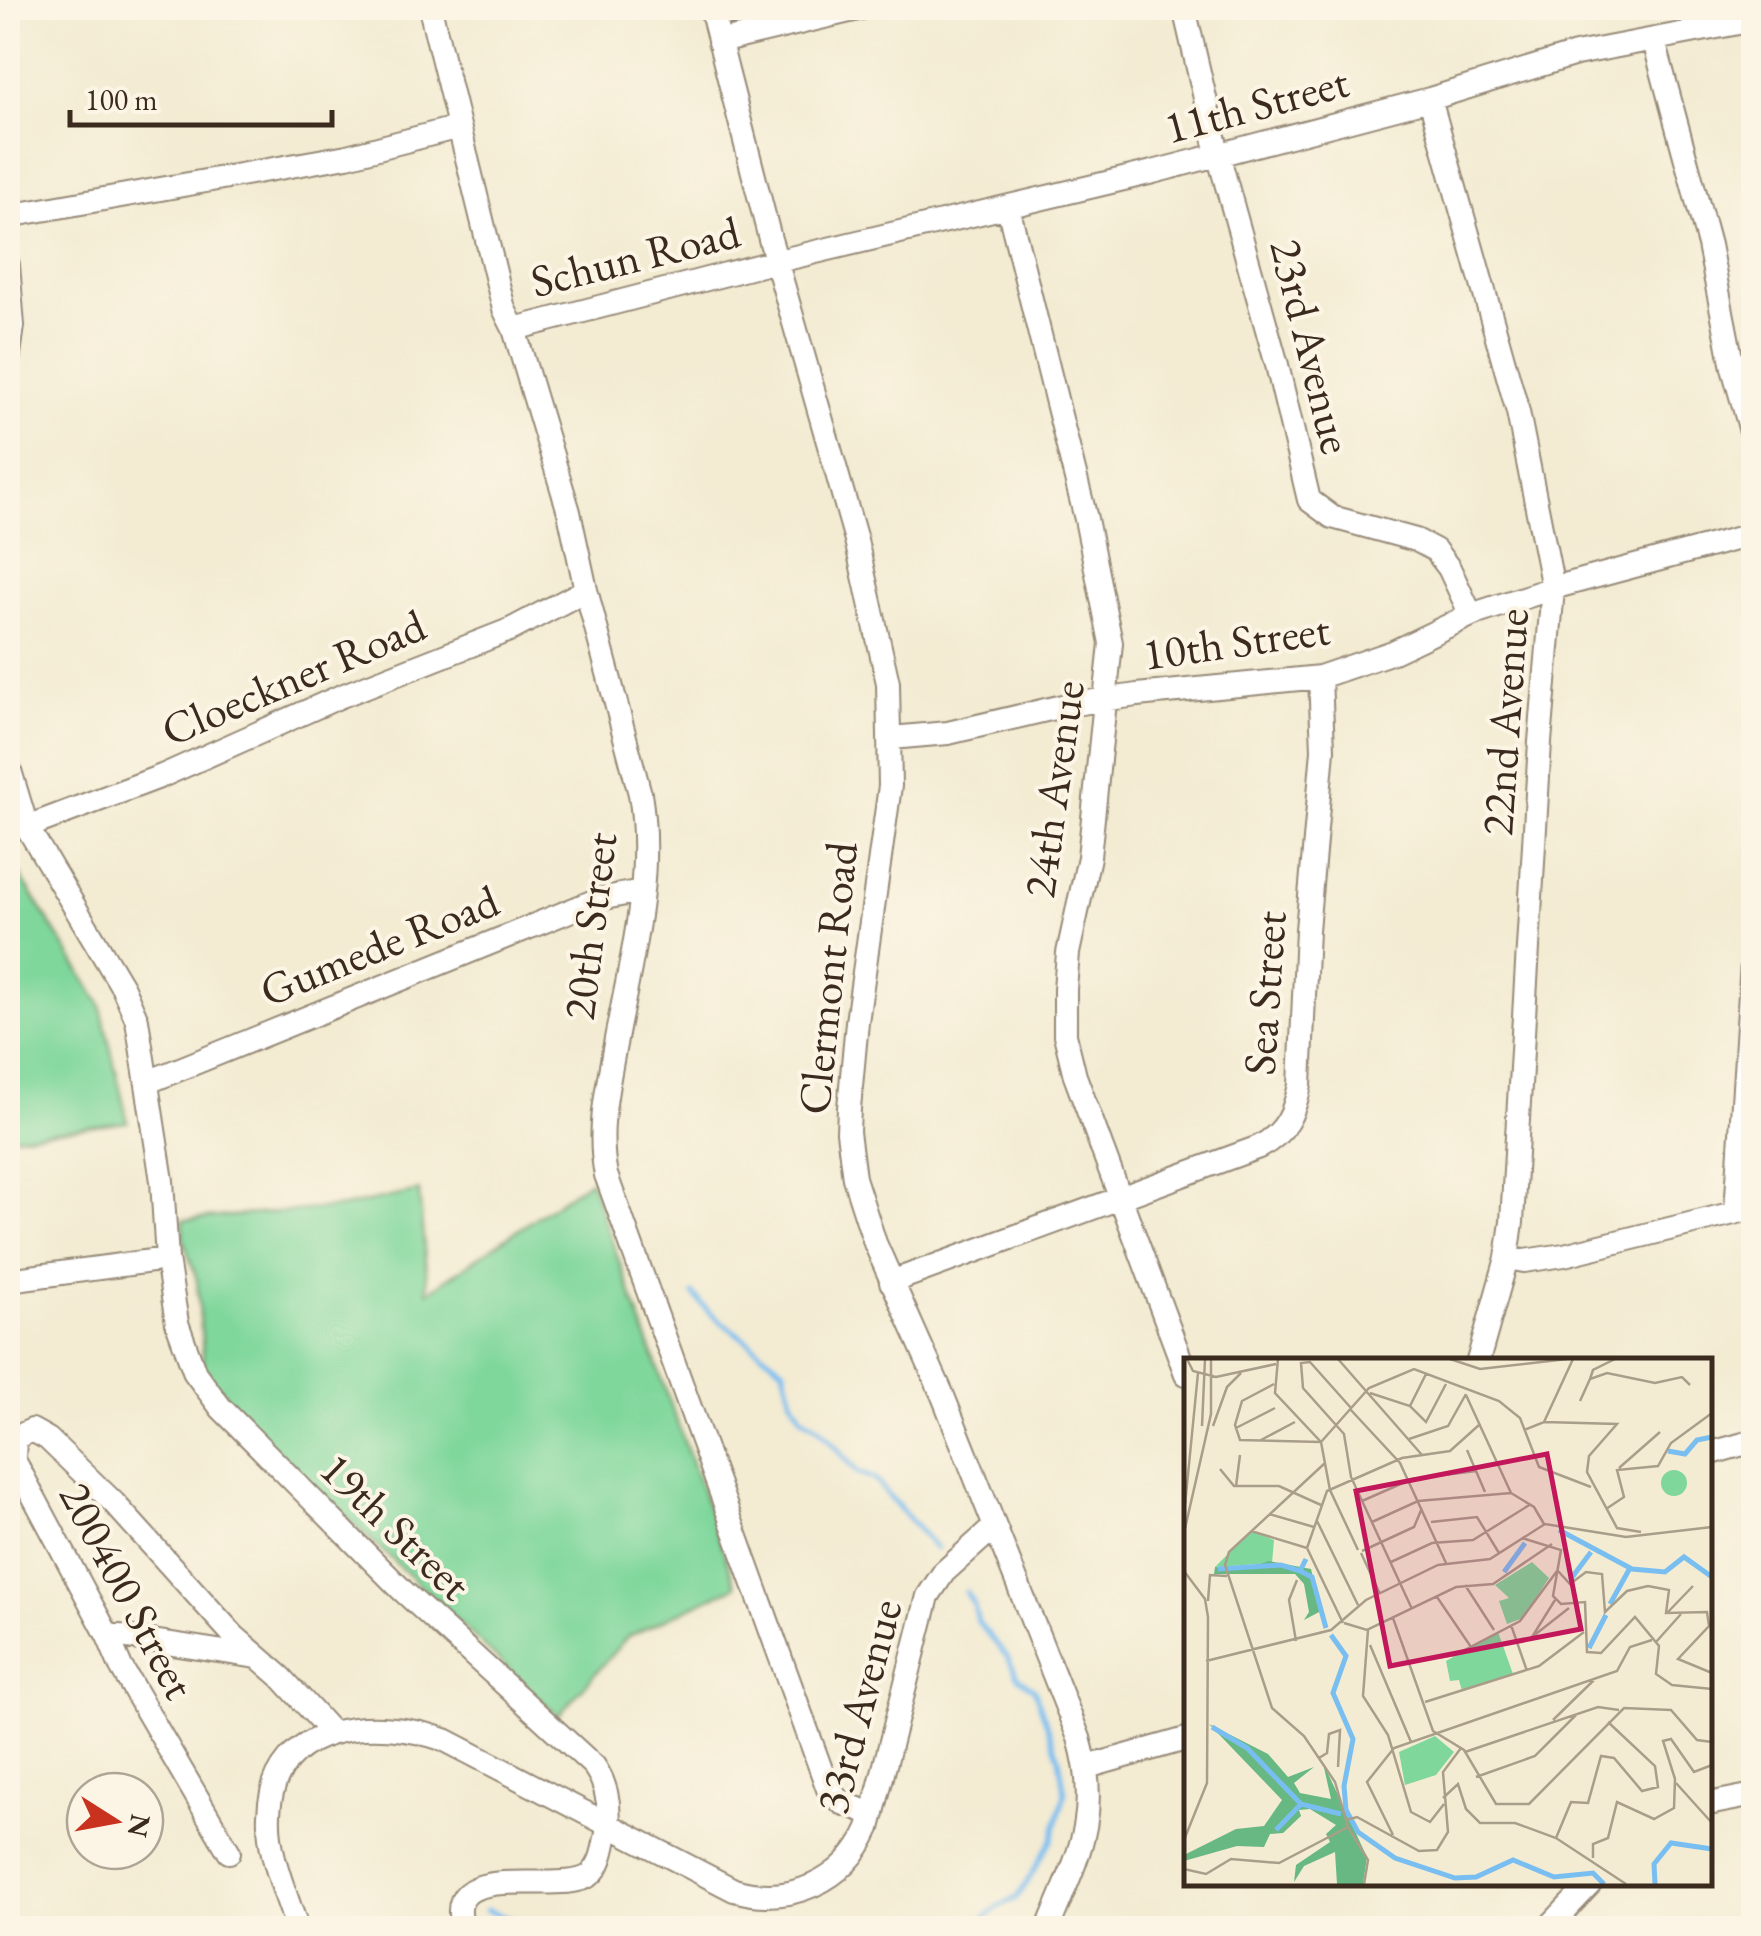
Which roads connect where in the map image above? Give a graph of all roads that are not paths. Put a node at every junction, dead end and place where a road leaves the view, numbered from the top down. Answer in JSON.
{"nodes":[{"id":1,"x":430,"y":8,"type":"edge"},
{"id":2,"x":756,"y":8,"type":"edge"},
{"id":3,"x":862,"y":8,"type":"edge"},
{"id":4,"x":1184,"y":8,"type":"edge"},
{"id":5,"x":712,"y":12,"type":"edge"},
{"id":6,"x":1754,"y":20,"type":"edge"},
{"id":7,"x":1654,"y":41,"type":"junction"},
{"id":8,"x":719,"y":42,"type":"junction"},
{"id":9,"x":1430,"y":100,"type":"junction"},
{"id":10,"x":460,"y":127,"type":"junction"},
{"id":11,"x":1218,"y":154,"type":"junction"},
{"id":12,"x":1008,"y":206,"type":"junction"},
{"id":13,"x":8,"y":216,"type":"edge"},
{"id":14,"x":777,"y":263,"type":"junction"},
{"id":15,"x":8,"y":265,"type":"edge"},
{"id":16,"x":514,"y":328,"type":"junction"},
{"id":17,"x":8,"y":362,"type":"edge"},
{"id":18,"x":1754,"y":442,"type":"edge"},
{"id":19,"x":1754,"y":534,"type":"edge"},
{"id":20,"x":1553,"y":588,"type":"junction"},
{"id":21,"x":586,"y":590,"type":"junction"},
{"id":22,"x":1471,"y":614,"type":"junction"},
{"id":23,"x":1320,"y":677,"type":"junction"},
{"id":24,"x":1106,"y":700,"type":"junction"},
{"id":25,"x":891,"y":738,"type":"junction"},
{"id":26,"x":8,"y":764,"type":"edge"},
{"id":27,"x":27,"y":828,"type":"junction"},
{"id":28,"x":642,"y":891,"type":"junction"},
{"id":29,"x":1754,"y":931,"type":"edge"},
{"id":30,"x":148,"y":1082,"type":"junction"},
{"id":31,"x":1122,"y":1198,"type":"junction"},
{"id":32,"x":1745,"y":1210,"type":"edge"},
{"id":33,"x":1507,"y":1258,"type":"junction"},
{"id":34,"x":167,"y":1259,"type":"junction"},
{"id":35,"x":8,"y":1280,"type":"edge"},
{"id":36,"x":891,"y":1282,"type":"junction"},
{"id":37,"x":1479,"y":1358,"type":"edge"},
{"id":38,"x":1184,"y":1368,"type":"edge"},
{"id":39,"x":1754,"y":1441,"type":"edge"},
{"id":40,"x":1711,"y":1453,"type":"edge"},
{"id":41,"x":994,"y":1528,"type":"junction"},
{"id":42,"x":108,"y":1634,"type":"junction"},
{"id":43,"x":258,"y":1657,"type":"junction"},
{"id":44,"x":332,"y":1732,"type":"junction"},
{"id":45,"x":1184,"y":1741,"type":"edge"},
{"id":46,"x":1087,"y":1767,"type":"junction"},
{"id":47,"x":1754,"y":1795,"type":"edge"},
{"id":48,"x":1711,"y":1803,"type":"edge"},
{"id":49,"x":874,"y":1814,"type":"junction"},
{"id":50,"x":608,"y":1824,"type":"junction"},
{"id":51,"x":229,"y":1852,"type":"dead end"},
{"id":52,"x":1588,"y":1886,"type":"edge"},
{"id":53,"x":296,"y":1928,"type":"edge"},
{"id":54,"x":463,"y":1928,"type":"edge"},
{"id":55,"x":1048,"y":1928,"type":"edge"},
{"id":56,"x":1548,"y":1928,"type":"edge"}],
"edges":[{"from":1,"to":10,"type":"street","name":"20th Street"},
{"from":2,"to":5,"type":"street"},
{"from":3,"to":8,"type":"street"},
{"from":4,"to":11,"type":"street","name":"23rd Avenue"},
{"from":5,"to":8,"type":"street","name":"Clermont Road"},
{"from":6,"to":7,"type":"street","name":"11th Street"},
{"from":7,"to":9,"type":"street","name":"11th Street"},
{"from":7,"to":18,"type":"street"},
{"from":8,"to":14,"type":"street","name":"Clermont Road"},
{"from":9,"to":11,"type":"street","name":"11th Street"},
{"from":9,"to":20,"type":"street","name":"22nd Avenue"},
{"from":10,"to":13,"type":"street"},
{"from":10,"to":16,"type":"street","name":"20th Street"},
{"from":11,"to":12,"type":"street","name":"11th Street"},
{"from":11,"to":22,"type":"street","name":"23rd Avenue"},
{"from":12,"to":14,"type":"street","name":"11th Street"},
{"from":12,"to":24,"type":"street","name":"24th Avenue"},
{"from":14,"to":16,"type":"street","name":"Schun Road"},
{"from":14,"to":25,"type":"street","name":"Clermont Road"},
{"from":15,"to":17,"type":"street"},
{"from":16,"to":21,"type":"street","name":"20th Street"},
{"from":19,"to":20,"type":"street","name":"10th Street"},
{"from":20,"to":22,"type":"street","name":"10th Street"},
{"from":20,"to":33,"type":"street","name":"22nd Avenue"},
{"from":21,"to":27,"type":"street","name":"Cloeckner Road"},
{"from":21,"to":28,"type":"street","name":"20th Street"},
{"from":22,"to":23,"type":"street","name":"10th Street"},
{"from":23,"to":24,"type":"street","name":"10th Street"},
{"from":23,"to":31,"type":"street","name":"Sea Street"},
{"from":24,"to":25,"type":"street","name":"10th Street"},
{"from":24,"to":31,"type":"street","name":"24th Avenue"},
{"from":25,"to":36,"type":"street","name":"Clermont Road"},
{"from":26,"to":27,"type":"street","name":"19th Street"},
{"from":27,"to":30,"type":"street","name":"19th Street"},
{"from":28,"to":30,"type":"street","name":"Gumede Road"},
{"from":28,"to":49,"type":"street","name":"20th Street"},
{"from":29,"to":32,"type":"street"},
{"from":30,"to":34,"type":"street","name":"19th Street"},
{"from":31,"to":36,"type":"street","name":"Sea Street"},
{"from":31,"to":38,"type":"street","name":"24th Avenue"},
{"from":32,"to":33,"type":"street"},
{"from":33,"to":37,"type":"street","name":"22nd Avenue"},
{"from":34,"to":35,"type":"street"},
{"from":34,"to":50,"type":"street","name":"19th Street"},
{"from":36,"to":41,"type":"street","name":"Clermont Road"},
{"from":39,"to":40,"type":"street"},
{"from":41,"to":46,"type":"street","name":"Clermont Road"},
{"from":41,"to":49,"type":"street","name":"33rd Avenue"},
{"from":42,"to":43,"type":"street"},
{"from":42,"to":43,"type":"street","name":"200400 Street"},
{"from":42,"to":51,"type":"street","name":"200400 Street"},
{"from":43,"to":44,"type":"street","name":"200400 Street"},
{"from":44,"to":50,"type":"street","name":"33rd Avenue"},
{"from":44,"to":53,"type":"street"},
{"from":45,"to":46,"type":"street"},
{"from":46,"to":55,"type":"street","name":"Clermont Road"},
{"from":47,"to":48,"type":"street"},
{"from":49,"to":50,"type":"street","name":"33rd Avenue"},
{"from":50,"to":54,"type":"street"},
{"from":52,"to":56,"type":"street"}]}
